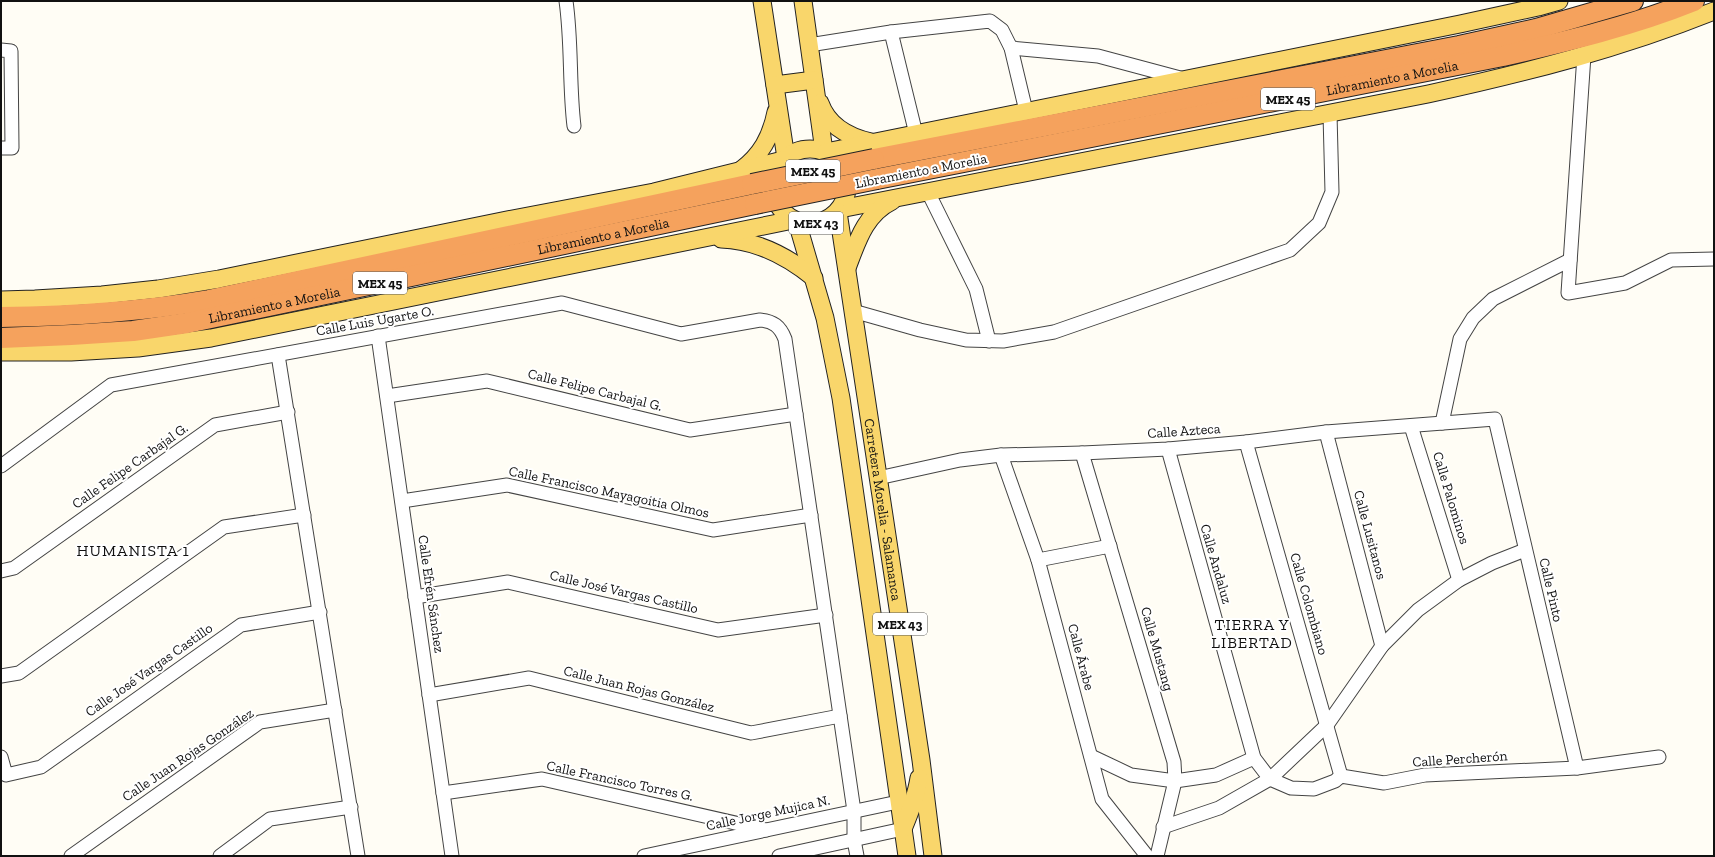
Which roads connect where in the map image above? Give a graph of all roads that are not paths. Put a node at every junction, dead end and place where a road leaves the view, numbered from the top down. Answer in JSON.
{"nodes":[{"id":1,"x":566,"y":1,"type":"edge"},
{"id":2,"x":762,"y":1,"type":"edge"},
{"id":3,"x":803,"y":1,"type":"edge"},
{"id":4,"x":1559,"y":1,"type":"edge"},
{"id":5,"x":1633,"y":1,"type":"edge"},
{"id":6,"x":1694,"y":1,"type":"edge"},
{"id":7,"x":1714,"y":11,"type":"edge"},
{"id":8,"x":891,"y":32,"type":"junction"},
{"id":9,"x":809,"y":45,"type":"junction"},
{"id":10,"x":1012,"y":48,"type":"junction"},
{"id":11,"x":1,"y":50,"type":"edge"},
{"id":12,"x":1584,"y":54,"type":"junction"},
{"id":13,"x":1186,"y":79,"type":"junction"},
{"id":14,"x":816,"y":87,"type":"junction"},
{"id":15,"x":776,"y":92,"type":"junction"},
{"id":16,"x":1026,"y":112,"type":"junction"},
{"id":17,"x":1330,"y":114,"type":"junction"},
{"id":18,"x":574,"y":126,"type":"dead end"},
{"id":19,"x":916,"y":134,"type":"junction"},
{"id":20,"x":1,"y":148,"type":"edge"},
{"id":21,"x":874,"y":150,"type":"junction"},
{"id":22,"x":825,"y":152,"type":"junction"},
{"id":23,"x":785,"y":159,"type":"junction"},
{"id":24,"x":746,"y":177,"type":"junction"},
{"id":25,"x":928,"y":192,"type":"junction"},
{"id":26,"x":898,"y":198,"type":"junction"},
{"id":27,"x":839,"y":210,"type":"junction"},
{"id":28,"x":795,"y":220,"type":"junction"},
{"id":29,"x":687,"y":241,"type":"junction"},
{"id":30,"x":1714,"y":259,"type":"edge"},
{"id":31,"x":1570,"y":260,"type":"junction"},
{"id":32,"x":846,"y":270,"type":"junction"},
{"id":33,"x":814,"y":278,"type":"junction"},
{"id":34,"x":1,"y":300,"type":"edge"},
{"id":35,"x":853,"y":311,"type":"junction"},
{"id":36,"x":1,"y":317,"type":"edge"},
{"id":37,"x":378,"y":336,"type":"junction"},
{"id":38,"x":1,"y":338,"type":"edge"},
{"id":39,"x":989,"y":341,"type":"junction"},
{"id":40,"x":1,"y":352,"type":"edge"},
{"id":41,"x":278,"y":355,"type":"junction"},
{"id":42,"x":387,"y":396,"type":"junction"},
{"id":43,"x":288,"y":412,"type":"junction"},
{"id":44,"x":796,"y":414,"type":"junction"},
{"id":45,"x":1495,"y":419,"type":"joint"},
{"id":46,"x":1442,"y":423,"type":"junction"},
{"id":47,"x":1412,"y":426,"type":"junction"},
{"id":48,"x":1326,"y":432,"type":"junction"},
{"id":49,"x":1246,"y":442,"type":"junction"},
{"id":50,"x":1168,"y":449,"type":"junction"},
{"id":51,"x":1082,"y":453,"type":"junction"},
{"id":52,"x":1001,"y":455,"type":"junction"},
{"id":53,"x":1,"y":466,"type":"edge"},
{"id":54,"x":878,"y":478,"type":"junction"},
{"id":55,"x":402,"y":500,"type":"junction"},
{"id":56,"x":304,"y":515,"type":"junction"},
{"id":57,"x":811,"y":515,"type":"junction"},
{"id":58,"x":1110,"y":546,"type":"junction"},
{"id":59,"x":1525,"y":550,"type":"junction"},
{"id":60,"x":1038,"y":560,"type":"junction"},
{"id":61,"x":1,"y":571,"type":"edge"},
{"id":62,"x":1459,"y":580,"type":"junction"},
{"id":63,"x":415,"y":597,"type":"junction"},
{"id":64,"x":320,"y":612,"type":"junction"},
{"id":65,"x":826,"y":615,"type":"junction"},
{"id":66,"x":1382,"y":646,"type":"junction"},
{"id":67,"x":1,"y":676,"type":"edge"},
{"id":68,"x":429,"y":694,"type":"junction"},
{"id":69,"x":335,"y":710,"type":"junction"},
{"id":70,"x":840,"y":716,"type":"junction"},
{"id":71,"x":1327,"y":725,"type":"junction"},
{"id":72,"x":1091,"y":756,"type":"junction"},
{"id":73,"x":1,"y":757,"type":"edge"},
{"id":74,"x":1659,"y":757,"type":"dead end"},
{"id":75,"x":1254,"y":758,"type":"junction"},
{"id":76,"x":921,"y":760,"type":"junction"},
{"id":77,"x":1577,"y":768,"type":"junction"},
{"id":78,"x":1341,"y":776,"type":"junction"},
{"id":79,"x":1270,"y":778,"type":"junction"},
{"id":80,"x":1174,"y":781,"type":"junction"},
{"id":81,"x":443,"y":793,"type":"junction"},
{"id":82,"x":898,"y":802,"type":"junction"},
{"id":83,"x":350,"y":807,"type":"junction"},
{"id":84,"x":854,"y":811,"type":"junction"},
{"id":85,"x":1163,"y":827,"type":"junction"},
{"id":86,"x":903,"y":829,"type":"junction"},
{"id":87,"x":766,"y":830,"type":"junction"},
{"id":88,"x":854,"y":840,"type":"junction"},
{"id":89,"x":71,"y":856,"type":"edge"},
{"id":90,"x":220,"y":856,"type":"edge"},
{"id":91,"x":358,"y":856,"type":"edge"},
{"id":92,"x":452,"y":856,"type":"edge"},
{"id":93,"x":644,"y":856,"type":"edge"},
{"id":94,"x":779,"y":856,"type":"edge"},
{"id":95,"x":856,"y":856,"type":"edge"},
{"id":96,"x":906,"y":856,"type":"edge"},
{"id":97,"x":933,"y":856,"type":"edge"},
{"id":98,"x":1147,"y":856,"type":"edge"},
{"id":99,"x":1157,"y":856,"type":"edge"}],
"edges":[{"from":1,"to":18,"type":"street"},
{"from":2,"to":15,"type":"main road"},
{"from":3,"to":9,"type":"main road"},
{"from":4,"to":13,"type":"main road"},
{"from":5,"to":21,"type":"highway","name":"Libramiento a Morelia","number":"MEX 45"},
{"from":6,"to":38,"type":"highway","name":"Libramiento a Morelia","number":"MEX 45","bridge":true},
{"from":7,"to":12,"type":"main road"},
{"from":8,"to":9,"type":"street"},
{"from":8,"to":10,"type":"street"},
{"from":8,"to":19,"type":"street"},
{"from":9,"to":14,"type":"main road"},
{"from":10,"to":13,"type":"street"},
{"from":10,"to":16,"type":"street"},
{"from":11,"to":20,"type":"street"},
{"from":12,"to":17,"type":"main road"},
{"from":12,"to":31,"type":"street"},
{"from":13,"to":16,"type":"main road"},
{"from":14,"to":15,"type":"main road"},
{"from":14,"to":21,"type":"main road"},
{"from":14,"to":22,"type":"main road"},
{"from":15,"to":23,"type":"main road"},
{"from":15,"to":24,"type":"main road"},
{"from":16,"to":19,"type":"main road"},
{"from":17,"to":25,"type":"main road"},
{"from":17,"to":39,"type":"street"},
{"from":19,"to":21,"type":"main road"},
{"from":21,"to":22,"type":"main road"},
{"from":21,"to":24,"type":"highway","name":"Libramiento a Morelia","number":"MEX 45","bridge":true},
{"from":22,"to":23,"type":"main road"},
{"from":22,"to":27,"type":"main road","number":"MEX 43"},
{"from":23,"to":24,"type":"main road"},
{"from":23,"to":28,"type":"main road","number":"MEX 43"},
{"from":24,"to":34,"type":"main road"},
{"from":24,"to":36,"type":"highway","name":"Libramiento a Morelia","number":"MEX 45"},
{"from":25,"to":26,"type":"main road"},
{"from":25,"to":39,"type":"street"},
{"from":26,"to":27,"type":"main road"},
{"from":26,"to":32,"type":"main road"},
{"from":27,"to":28,"type":"main road","number":"MEX 43"},
{"from":27,"to":32,"type":"main road","name":"Carretera Morelia - Salamanca","number":"MEX 43"},
{"from":28,"to":29,"type":"main road"},
{"from":28,"to":33,"type":"main road","name":"Carretera Morelia - Salamanca","number":"MEX 43"},
{"from":29,"to":33,"type":"main road"},
{"from":29,"to":40,"type":"main road"},
{"from":30,"to":31,"type":"street"},
{"from":31,"to":46,"type":"street"},
{"from":32,"to":35,"type":"main road","name":"Carretera Morelia - Salamanca","number":"MEX 43"},
{"from":33,"to":82,"type":"main road","name":"Carretera Morelia - Salamanca","number":"MEX 43"},
{"from":35,"to":39,"type":"street"},
{"from":35,"to":54,"type":"main road","name":"Carretera Morelia - Salamanca","number":"MEX 43"},
{"from":37,"to":41,"type":"street","name":"Calle Luis Ugarte O."},
{"from":37,"to":42,"type":"street","name":"Calle Efrén Sánchez"},
{"from":37,"to":44,"type":"street","name":"Calle Luis Ugarte O."},
{"from":41,"to":43,"type":"street"},
{"from":41,"to":53,"type":"street","name":"Calle Luis Ugarte O."},
{"from":42,"to":44,"type":"street","name":"Calle Felipe Carbajal G."},
{"from":42,"to":55,"type":"street","name":"Calle Efrén Sánchez"},
{"from":43,"to":56,"type":"street"},
{"from":43,"to":61,"type":"street","name":"Calle Felipe Carbajal G."},
{"from":44,"to":57,"type":"street"},
{"from":45,"to":46,"type":"street","name":"Calle Azteca"},
{"from":45,"to":59,"type":"street","name":"Calle Pinto"},
{"from":46,"to":47,"type":"street","name":"Calle Azteca"},
{"from":47,"to":48,"type":"street","name":"Calle Azteca"},
{"from":47,"to":62,"type":"street","name":"Calle Palominos"},
{"from":48,"to":49,"type":"street","name":"Calle Azteca"},
{"from":48,"to":66,"type":"street","name":"Calle Lusitanos"},
{"from":49,"to":50,"type":"street","name":"Calle Azteca"},
{"from":49,"to":71,"type":"street","name":"Calle Colombiano"},
{"from":50,"to":51,"type":"street","name":"Calle Azteca"},
{"from":50,"to":75,"type":"street","name":"Calle Andaluz"},
{"from":51,"to":52,"type":"street","name":"Calle Azteca"},
{"from":51,"to":58,"type":"street","name":"Calle Mustang"},
{"from":52,"to":54,"type":"street","name":"Calle Azteca"},
{"from":52,"to":60,"type":"street","name":"Calle Árabe"},
{"from":54,"to":76,"type":"main road","name":"Carretera Morelia - Salamanca","number":"MEX 43"},
{"from":55,"to":57,"type":"street","name":"Calle Francisco Mayagoitia Olmos"},
{"from":55,"to":63,"type":"street","name":"Calle Efrén Sánchez"},
{"from":56,"to":64,"type":"street"},
{"from":56,"to":67,"type":"street"},
{"from":57,"to":65,"type":"street"},
{"from":58,"to":60,"type":"street"},
{"from":58,"to":80,"type":"street","name":"Calle Mustang"},
{"from":59,"to":62,"type":"street"},
{"from":59,"to":77,"type":"street","name":"Calle Pinto"},
{"from":60,"to":72,"type":"street","name":"Calle Árabe"},
{"from":62,"to":66,"type":"street"},
{"from":63,"to":65,"type":"street","name":"Calle José Vargas Castillo"},
{"from":63,"to":68,"type":"street","name":"Calle Efrén Sánchez"},
{"from":64,"to":69,"type":"street"},
{"from":64,"to":73,"type":"street","name":"Calle José Vargas Castillo"},
{"from":65,"to":70,"type":"street"},
{"from":66,"to":71,"type":"street"},
{"from":68,"to":70,"type":"street","name":"Calle Juan Rojas González"},
{"from":68,"to":81,"type":"street","name":"Calle Efrén Sánchez"},
{"from":69,"to":83,"type":"street"},
{"from":69,"to":89,"type":"street","name":"Calle Juan Rojas González"},
{"from":70,"to":84,"type":"street"},
{"from":71,"to":78,"type":"street","name":"Calle Colombiano"},
{"from":71,"to":79,"type":"street"},
{"from":72,"to":80,"type":"street"},
{"from":72,"to":98,"type":"street","name":"Calle Árabe"},
{"from":74,"to":77,"type":"street","name":"Calle Percherón"},
{"from":75,"to":79,"type":"street"},
{"from":75,"to":80,"type":"street"},
{"from":76,"to":86,"type":"main road"},
{"from":76,"to":97,"type":"main road","name":"Carretera Morelia - Salamanca","number":"MEX 43"},
{"from":77,"to":78,"type":"street","name":"Calle Percherón"},
{"from":78,"to":79,"type":"street"},
{"from":79,"to":85,"type":"street"},
{"from":80,"to":85,"type":"street","name":"Calle Mustang"},
{"from":81,"to":87,"type":"street","name":"Calle Francisco Torres G."},
{"from":81,"to":92,"type":"street","name":"Calle Efrén Sánchez"},
{"from":82,"to":84,"type":"street","name":"Calle Jorge Mujica N."},
{"from":82,"to":86,"type":"main road","name":"Carretera Morelia - Salamanca","number":"MEX 43"},
{"from":83,"to":90,"type":"street"},
{"from":83,"to":91,"type":"street"},
{"from":84,"to":87,"type":"street","name":"Calle Jorge Mujica N."},
{"from":84,"to":88,"type":"street"},
{"from":85,"to":99,"type":"street","name":"Calle Mustang"},
{"from":86,"to":88,"type":"street"},
{"from":86,"to":96,"type":"main road","name":"Carretera Morelia - Salamanca","number":"MEX 43"},
{"from":87,"to":93,"type":"street","name":"Calle Jorge Mujica N."},
{"from":88,"to":94,"type":"street"},
{"from":88,"to":95,"type":"street"}]}
